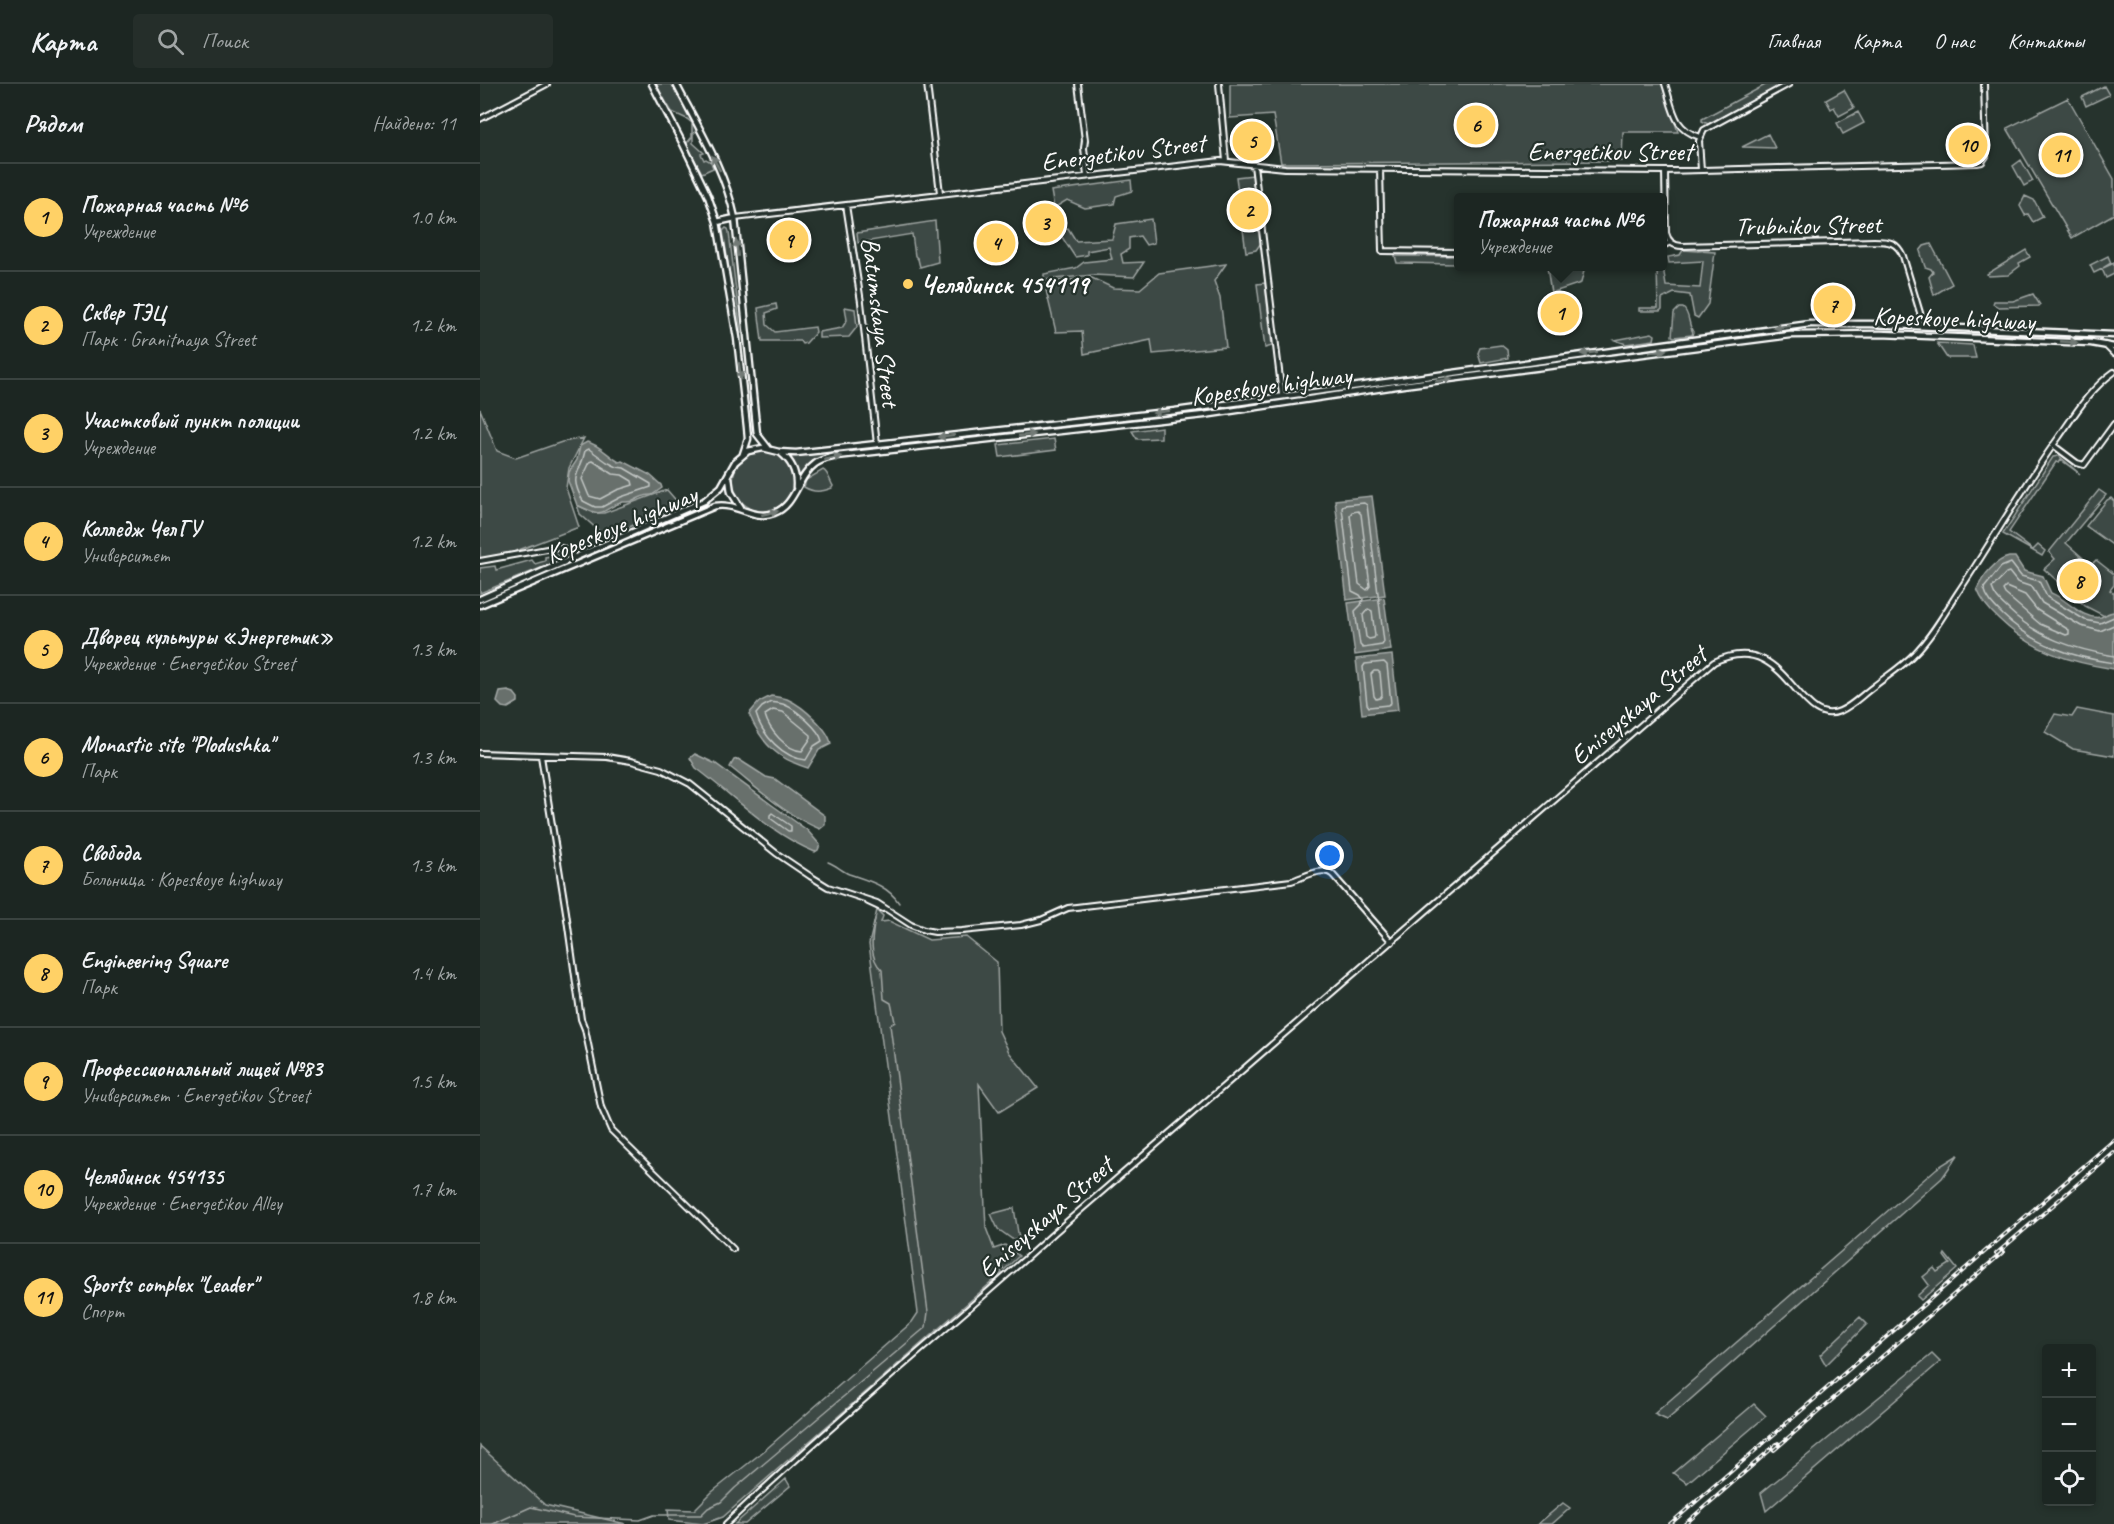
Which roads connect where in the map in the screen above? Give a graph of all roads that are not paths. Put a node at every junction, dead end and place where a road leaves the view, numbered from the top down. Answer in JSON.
{"nodes":[{"id":1,"x":547,"y":84,"type":"edge"},
{"id":2,"x":652,"y":84,"type":"edge"},
{"id":3,"x":676,"y":84,"type":"edge"},
{"id":4,"x":927,"y":84,"type":"edge"},
{"id":5,"x":1078,"y":84,"type":"edge"},
{"id":6,"x":1219,"y":84,"type":"edge"},
{"id":7,"x":1665,"y":84,"type":"edge"},
{"id":8,"x":1789,"y":84,"type":"edge"},
{"id":9,"x":1984,"y":84,"type":"edge"},
{"id":10,"x":480,"y":119,"type":"edge"},
{"id":11,"x":1700,"y":137,"type":"junction"},
{"id":12,"x":1226,"y":161,"type":"junction"},
{"id":13,"x":1254,"y":165,"type":"junction"},
{"id":14,"x":1380,"y":169,"type":"junction"},
{"id":15,"x":1701,"y":170,"type":"junction"},
{"id":16,"x":1665,"y":171,"type":"junction"},
{"id":17,"x":1087,"y":176,"type":"junction"},
{"id":18,"x":1665,"y":193,"type":"edge"},
{"id":19,"x":940,"y":194,"type":"junction"},
{"id":20,"x":846,"y":205,"type":"junction"},
{"id":21,"x":735,"y":218,"type":"junction"},
{"id":22,"x":717,"y":222,"type":"junction"},
{"id":23,"x":1667,"y":235,"type":"edge"},
{"id":24,"x":1671,"y":242,"type":"junction"},
{"id":25,"x":1667,"y":244,"type":"edge"},
{"id":26,"x":1454,"y":252,"type":"edge"},
{"id":27,"x":1924,"y":326,"type":"junction"},
{"id":28,"x":2114,"y":335,"type":"edge"},
{"id":29,"x":1927,"y":336,"type":"junction"},
{"id":30,"x":747,"y":337,"type":"junction"},
{"id":31,"x":736,"y":338,"type":"junction"},
{"id":32,"x":2104,"y":345,"type":"junction"},
{"id":33,"x":2114,"y":347,"type":"edge"},
{"id":34,"x":2114,"y":354,"type":"edge"},
{"id":35,"x":1553,"y":358,"type":"junction"},
{"id":36,"x":1527,"y":362,"type":"junction"},
{"id":37,"x":1554,"y":366,"type":"junction"},
{"id":38,"x":1528,"y":369,"type":"junction"},
{"id":39,"x":2114,"y":372,"type":"edge"},
{"id":40,"x":1282,"y":395,"type":"junction"},
{"id":41,"x":1283,"y":403,"type":"junction"},
{"id":42,"x":2114,"y":424,"type":"edge"},
{"id":43,"x":877,"y":444,"type":"junction"},
{"id":44,"x":2053,"y":445,"type":"junction"},
{"id":45,"x":768,"y":448,"type":"junction"},
{"id":46,"x":779,"y":452,"type":"junction"},
{"id":47,"x":743,"y":454,"type":"junction"},
{"id":48,"x":730,"y":472,"type":"junction"},
{"id":49,"x":793,"y":495,"type":"junction"},
{"id":50,"x":742,"y":508,"type":"junction"},
{"id":51,"x":575,"y":559,"type":"junction"},
{"id":52,"x":480,"y":561,"type":"edge"},
{"id":53,"x":480,"y":599,"type":"edge"},
{"id":54,"x":480,"y":605,"type":"edge"},
{"id":55,"x":480,"y":753,"type":"edge"},
{"id":56,"x":541,"y":756,"type":"junction"},
{"id":57,"x":1392,"y":942,"type":"junction"},
{"id":58,"x":733,"y":1249,"type":"dead end"},
{"id":59,"x":726,"y":1524,"type":"edge"}],
"edges":[{"from":1,"to":10,"type":"street"},
{"from":2,"to":22,"type":"main road"},
{"from":21,"to":3,"type":"main road","one_way":true},
{"from":4,"to":19,"type":"street"},
{"from":5,"to":17,"type":"street"},
{"from":6,"to":12,"type":"street"},
{"from":7,"to":11,"type":"street"},
{"from":8,"to":11,"type":"street"},
{"from":9,"to":15,"type":"street","name":"Energetikov Street"},
{"from":11,"to":15,"type":"street"},
{"from":12,"to":13,"type":"street","name":"Energetikov Street"},
{"from":12,"to":17,"type":"street","name":"Energetikov Street"},
{"from":13,"to":14,"type":"street","name":"Energetikov Street"},
{"from":13,"to":40,"type":"street"},
{"from":14,"to":16,"type":"street","name":"Energetikov Street"},
{"from":14,"to":26,"type":"street"},
{"from":15,"to":16,"type":"street","name":"Energetikov Street"},
{"from":16,"to":18,"type":"street"},
{"from":17,"to":19,"type":"street","name":"Energetikov Street"},
{"from":19,"to":20,"type":"street","name":"Energetikov Street"},
{"from":20,"to":21,"type":"street","name":"Energetikov Street"},
{"from":20,"to":43,"type":"street","name":"Batumskaya Street"},
{"from":21,"to":22,"type":"main road"},
{"from":30,"to":21,"type":"main road","one_way":true},
{"from":22,"to":31,"type":"main road"},
{"from":23,"to":24,"type":"street"},
{"from":24,"to":25,"type":"street"},
{"from":24,"to":27,"type":"street","name":"Trubnikov Street"},
{"from":27,"to":28,"type":"main road","name":"Kopeskoye highway"},
{"from":27,"to":29,"type":"main road"},
{"from":27,"to":35,"type":"main road","name":"Kopeskoye highway","one_way":true},
{"from":29,"to":32,"type":"main road","name":"Kopeskoye highway","one_way":true},
{"from":37,"to":29,"type":"main road","name":"Kopeskoye highway","one_way":true},
{"from":30,"to":31,"type":"main road"},
{"from":30,"to":45,"type":"main road"},
{"from":31,"to":47,"type":"main road","one_way":true},
{"from":32,"to":33,"type":"main road","name":"Kopeskoye highway"},
{"from":32,"to":34,"type":"street"},
{"from":35,"to":36,"type":"main road","name":"Kopeskoye highway"},
{"from":35,"to":37,"type":"main road"},
{"from":36,"to":38,"type":"main road"},
{"from":36,"to":40,"type":"main road","name":"Kopeskoye highway"},
{"from":37,"to":38,"type":"main road","name":"Kopeskoye highway"},
{"from":41,"to":38,"type":"main road","name":"Kopeskoye highway","one_way":true},
{"from":39,"to":44,"type":"street","name":"Eniseyskaya Street"},
{"from":40,"to":41,"type":"main road"},
{"from":40,"to":43,"type":"main road","name":"Kopeskoye highway","one_way":true},
{"from":49,"to":41,"type":"main road","name":"Kopeskoye highway","one_way":true},
{"from":42,"to":44,"type":"street"},
{"from":43,"to":46,"type":"main road","name":"Kopeskoye highway"},
{"from":44,"to":57,"type":"street","name":"Eniseyskaya Street"},
{"from":45,"to":46,"type":"main road","name":"Kopeskoye highway"},
{"from":45,"to":47,"type":"main road"},
{"from":46,"to":49,"type":"main road"},
{"from":47,"to":48,"type":"main road","name":"Kopeskoye highway"},
{"from":48,"to":50,"type":"main road"},
{"from":48,"to":51,"type":"main road","name":"Kopeskoye highway"},
{"from":50,"to":49,"type":"main road","name":"Kopeskoye highway","one_way":true},
{"from":50,"to":54,"type":"main road","name":"Kopeskoye highway"},
{"from":51,"to":52,"type":"street","name":"Kopeskoye highway"},
{"from":51,"to":53,"type":"main road","name":"Kopeskoye highway"},
{"from":55,"to":56,"type":"street"},
{"from":56,"to":57,"type":"street"},
{"from":56,"to":58,"type":"street"},
{"from":57,"to":59,"type":"street","name":"Eniseyskaya Street"}]}
